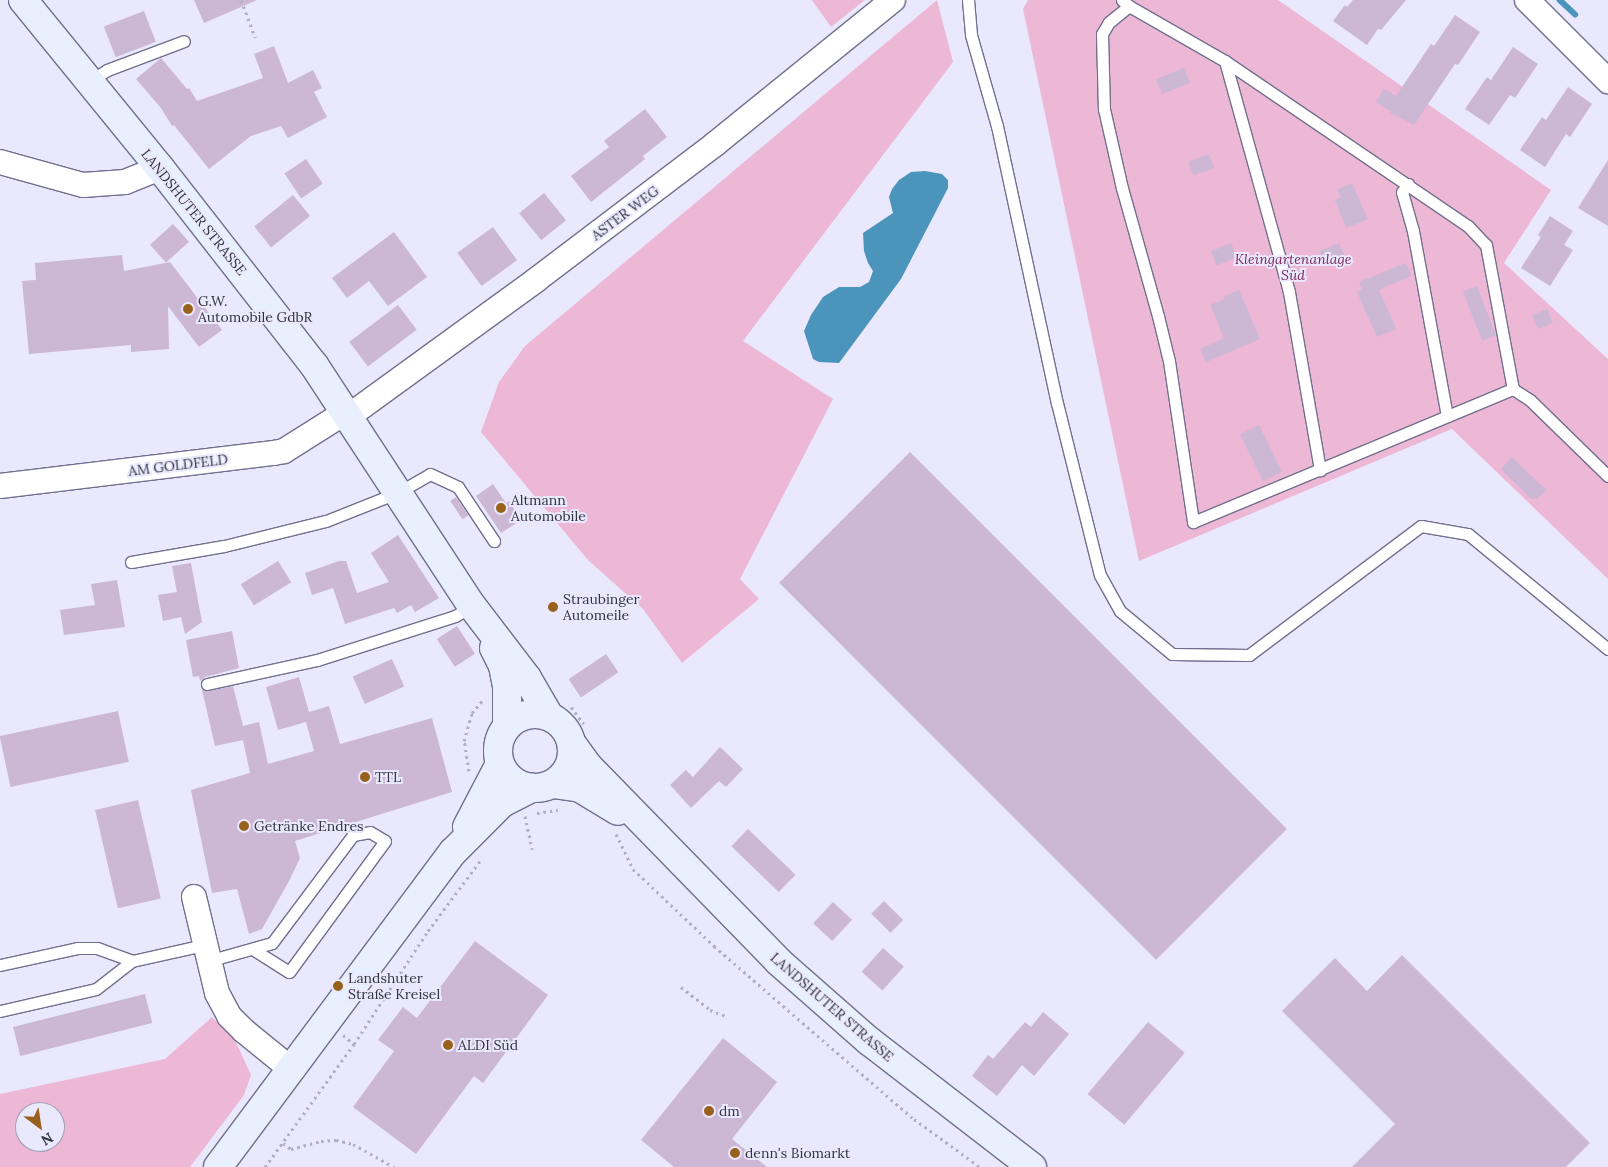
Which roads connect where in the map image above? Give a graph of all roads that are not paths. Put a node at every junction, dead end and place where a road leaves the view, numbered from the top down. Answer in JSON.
{"nodes":[{"id":1,"x":23,"y":0,"type":"edge"},
{"id":2,"x":893,"y":0,"type":"edge"},
{"id":3,"x":968,"y":0,"type":"edge"},
{"id":4,"x":1534,"y":2,"type":"edge"},
{"id":5,"x":1126,"y":3,"type":"edge"},
{"id":6,"x":184,"y":41,"type":"dead end"},
{"id":7,"x":1225,"y":61,"type":"junction"},
{"id":8,"x":89,"y":80,"type":"junction"},
{"id":9,"x":1608,"y":81,"type":"edge"},
{"id":10,"x":0,"y":162,"type":"edge"},
{"id":11,"x":160,"y":168,"type":"junction"},
{"id":12,"x":1408,"y":184,"type":"junction"},
{"id":13,"x":1513,"y":389,"type":"junction"},
{"id":14,"x":348,"y":414,"type":"junction"},
{"id":15,"x":1447,"y":416,"type":"junction"},
{"id":16,"x":1320,"y":470,"type":"junction"},
{"id":17,"x":1608,"y":476,"type":"edge"},
{"id":18,"x":0,"y":486,"type":"edge"},
{"id":19,"x":399,"y":492,"type":"junction"},
{"id":20,"x":494,"y":541,"type":"dead end"},
{"id":21,"x":131,"y":562,"type":"dead end"},
{"id":22,"x":472,"y":606,"type":"junction"},
{"id":23,"x":1608,"y":649,"type":"edge"},
{"id":24,"x":207,"y":684,"type":"dead end"},
{"id":25,"x":549,"y":716,"type":"junction"},
{"id":26,"x":507,"y":726,"type":"junction"},
{"id":27,"x":572,"y":744,"type":"junction"},
{"id":28,"x":500,"y":764,"type":"junction"},
{"id":29,"x":542,"y":786,"type":"junction"},
{"id":30,"x":647,"y":828,"type":"junction"},
{"id":31,"x":453,"y":852,"type":"junction"},
{"id":32,"x":194,"y":897,"type":"dead end"},
{"id":33,"x":254,"y":950,"type":"junction"},
{"id":34,"x":206,"y":953,"type":"junction"},
{"id":35,"x":132,"y":961,"type":"junction"},
{"id":36,"x":0,"y":965,"type":"edge"},
{"id":37,"x":0,"y":1011,"type":"edge"},
{"id":38,"x":292,"y":1070,"type":"junction"},
{"id":39,"x":218,"y":1167,"type":"edge"},
{"id":40,"x":1032,"y":1167,"type":"edge"}],
"edges":[{"from":1,"to":8,"type":"main road","name":"LANDSHUTER STRASSE"},
{"from":2,"to":14,"type":"street","name":"ASTER WEG"},
{"from":3,"to":23,"type":"lane"},
{"from":4,"to":9,"type":"street"},
{"from":5,"to":7,"type":"lane"},
{"from":5,"to":16,"type":"lane"},
{"from":6,"to":8,"type":"lane"},
{"from":7,"to":12,"type":"lane"},
{"from":7,"to":16,"type":"lane"},
{"from":8,"to":11,"type":"main road","name":"LANDSHUTER STRASSE"},
{"from":10,"to":11,"type":"street"},
{"from":11,"to":14,"type":"main road","name":"LANDSHUTER STRASSE"},
{"from":12,"to":13,"type":"lane"},
{"from":12,"to":15,"type":"lane"},
{"from":13,"to":15,"type":"lane"},
{"from":13,"to":17,"type":"lane"},
{"from":14,"to":18,"type":"street","name":"AM GOLDFELD"},
{"from":14,"to":19,"type":"main road","name":"LANDSHUTER STRASSE"},
{"from":15,"to":16,"type":"lane"},
{"from":19,"to":20,"type":"lane"},
{"from":19,"to":21,"type":"lane"},
{"from":19,"to":22,"type":"main road","name":"LANDSHUTER STRASSE"},
{"from":22,"to":24,"type":"lane"},
{"from":22,"to":25,"type":"main road","name":"LANDSHUTER STRASSE"},
{"from":22,"to":26,"type":"main road","name":"LANDSHUTER STRASSE"},
{"from":25,"to":26,"type":"main road"},
{"from":25,"to":27,"type":"main road"},
{"from":26,"to":28,"type":"main road"},
{"from":27,"to":29,"type":"main road"},
{"from":27,"to":30,"type":"main road","name":"LANDSHUTER STRASSE"},
{"from":28,"to":29,"type":"main road"},
{"from":28,"to":31,"type":"main road"},
{"from":29,"to":30,"type":"main road","name":"LANDSHUTER STRASSE"},
{"from":29,"to":31,"type":"main road"},
{"from":30,"to":40,"type":"main road","name":"LANDSHUTER STRASSE"},
{"from":31,"to":38,"type":"main road"},
{"from":32,"to":34,"type":"street"},
{"from":33,"to":33,"type":"lane"},
{"from":33,"to":34,"type":"lane"},
{"from":34,"to":35,"type":"lane"},
{"from":34,"to":38,"type":"street"},
{"from":35,"to":36,"type":"lane"},
{"from":35,"to":37,"type":"lane"},
{"from":38,"to":39,"type":"main road"}]}
